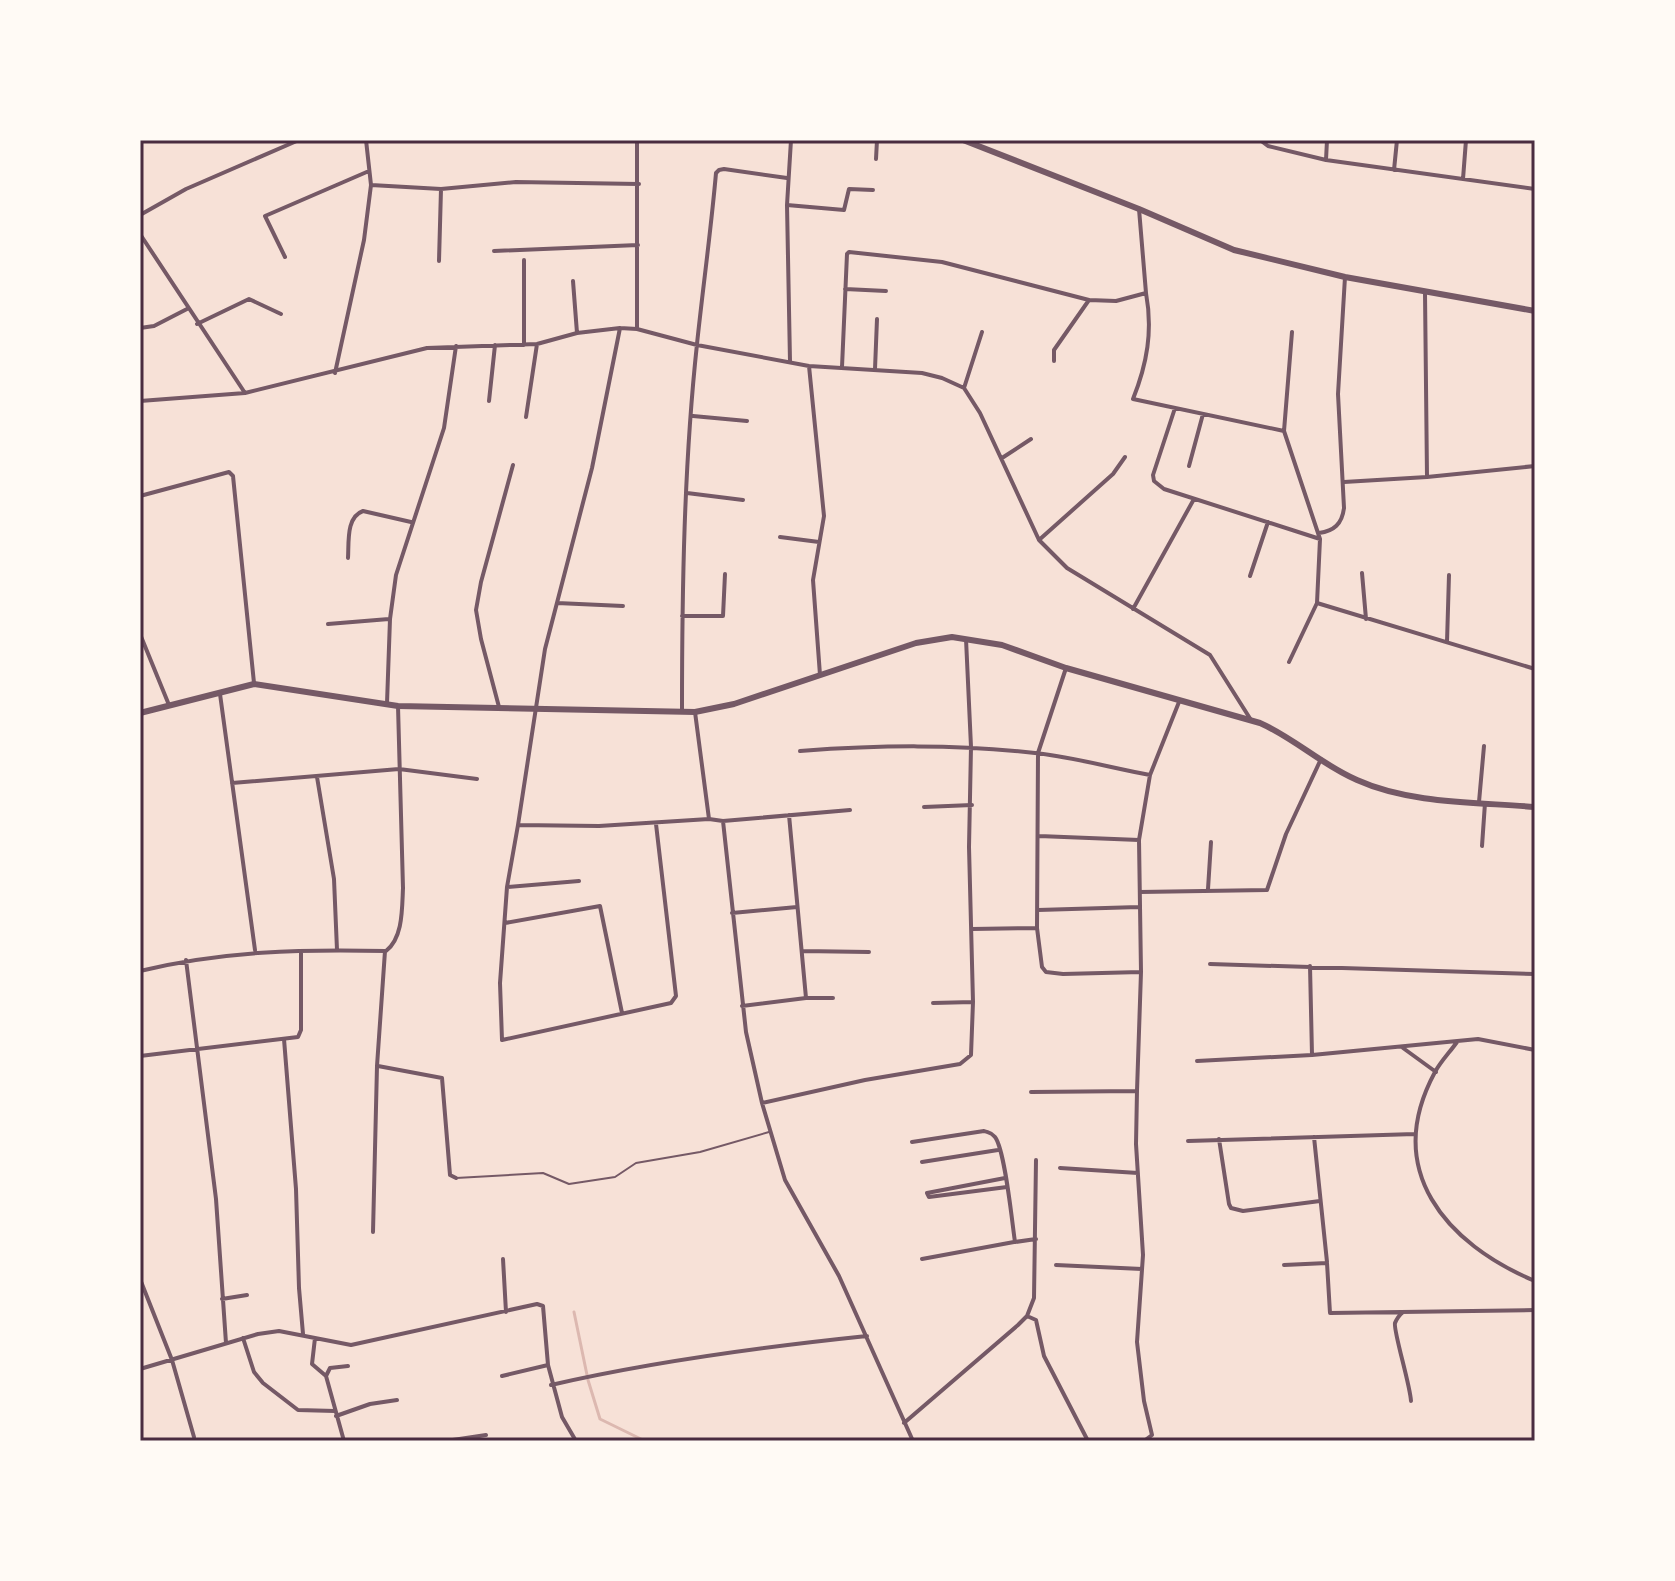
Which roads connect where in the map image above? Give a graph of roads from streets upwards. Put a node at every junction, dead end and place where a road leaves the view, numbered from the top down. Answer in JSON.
{"nodes":[{"id":1,"x":299,"y":140,"type":"edge"},
{"id":2,"x":366,"y":140,"type":"edge"},
{"id":3,"x":637,"y":140,"type":"edge"},
{"id":4,"x":791,"y":140,"type":"edge"},
{"id":5,"x":877,"y":140,"type":"edge"},
{"id":6,"x":963,"y":140,"type":"edge"},
{"id":7,"x":1260,"y":140,"type":"edge"},
{"id":8,"x":1327,"y":140,"type":"edge"},
{"id":9,"x":1397,"y":140,"type":"edge"},
{"id":10,"x":1466,"y":140,"type":"edge"},
{"id":11,"x":876,"y":159,"type":"dead end"},
{"id":12,"x":1326,"y":160,"type":"junction"},
{"id":13,"x":1394,"y":170,"type":"junction"},
{"id":14,"x":369,"y":171,"type":"junction"},
{"id":15,"x":787,"y":178,"type":"junction"},
{"id":16,"x":1463,"y":179,"type":"junction"},
{"id":17,"x":639,"y":184,"type":"junction"},
{"id":18,"x":371,"y":185,"type":"junction"},
{"id":19,"x":441,"y":189,"type":"junction"},
{"id":20,"x":1535,"y":189,"type":"edge"},
{"id":21,"x":873,"y":190,"type":"dead end"},
{"id":22,"x":787,"y":205,"type":"junction"},
{"id":23,"x":1139,"y":209,"type":"junction"},
{"id":24,"x":140,"y":215,"type":"edge"},
{"id":25,"x":140,"y":234,"type":"edge"},
{"id":26,"x":638,"y":245,"type":"junction"},
{"id":27,"x":494,"y":251,"type":"dead end"},
{"id":28,"x":285,"y":257,"type":"dead end"},
{"id":29,"x":524,"y":260,"type":"dead end"},
{"id":30,"x":439,"y":261,"type":"dead end"},
{"id":31,"x":1345,"y":277,"type":"junction"},
{"id":32,"x":573,"y":281,"type":"dead end"},
{"id":33,"x":845,"y":289,"type":"junction"},
{"id":34,"x":886,"y":291,"type":"dead end"},
{"id":35,"x":1146,"y":293,"type":"junction"},
{"id":36,"x":1425,"y":293,"type":"junction"},
{"id":37,"x":1089,"y":300,"type":"junction"},
{"id":38,"x":187,"y":309,"type":"junction"},
{"id":39,"x":1535,"y":311,"type":"edge"},
{"id":40,"x":281,"y":314,"type":"dead end"},
{"id":41,"x":877,"y":319,"type":"dead end"},
{"id":42,"x":197,"y":324,"type":"junction"},
{"id":43,"x":140,"y":328,"type":"edge"},
{"id":44,"x":620,"y":328,"type":"junction"},
{"id":45,"x":637,"y":329,"type":"junction"},
{"id":46,"x":982,"y":332,"type":"dead end"},
{"id":47,"x":1292,"y":332,"type":"dead end"},
{"id":48,"x":577,"y":333,"type":"junction"},
{"id":49,"x":537,"y":344,"type":"junction"},
{"id":50,"x":495,"y":345,"type":"junction"},
{"id":51,"x":524,"y":345,"type":"junction"},
{"id":52,"x":697,"y":345,"type":"junction"},
{"id":53,"x":456,"y":346,"type":"junction"},
{"id":54,"x":790,"y":361,"type":"junction"},
{"id":55,"x":1054,"y":361,"type":"dead end"},
{"id":56,"x":809,"y":366,"type":"junction"},
{"id":57,"x":842,"y":367,"type":"junction"},
{"id":58,"x":875,"y":370,"type":"junction"},
{"id":59,"x":335,"y":373,"type":"junction"},
{"id":60,"x":964,"y":388,"type":"junction"},
{"id":61,"x":245,"y":393,"type":"junction"},
{"id":62,"x":140,"y":401,"type":"edge"},
{"id":63,"x":489,"y":401,"type":"dead end"},
{"id":64,"x":1175,"y":408,"type":"junction"},
{"id":65,"x":1203,"y":414,"type":"junction"},
{"id":66,"x":692,"y":416,"type":"junction"},
{"id":67,"x":526,"y":417,"type":"dead end"},
{"id":68,"x":747,"y":421,"type":"dead end"},
{"id":69,"x":1284,"y":431,"type":"junction"},
{"id":70,"x":1031,"y":439,"type":"dead end"},
{"id":71,"x":1125,"y":457,"type":"dead end"},
{"id":72,"x":1002,"y":458,"type":"junction"},
{"id":73,"x":513,"y":465,"type":"dead end"},
{"id":74,"x":1189,"y":466,"type":"dead end"},
{"id":75,"x":1535,"y":466,"type":"edge"},
{"id":76,"x":1427,"y":477,"type":"junction"},
{"id":77,"x":1344,"y":482,"type":"junction"},
{"id":78,"x":687,"y":493,"type":"junction"},
{"id":79,"x":140,"y":496,"type":"edge"},
{"id":80,"x":1195,"y":499,"type":"junction"},
{"id":81,"x":743,"y":500,"type":"dead end"},
{"id":82,"x":411,"y":522,"type":"junction"},
{"id":83,"x":1268,"y":522,"type":"junction"},
{"id":84,"x":1320,"y":536,"type":"junction"},
{"id":85,"x":780,"y":537,"type":"dead end"},
{"id":86,"x":1039,"y":540,"type":"junction"},
{"id":87,"x":819,"y":542,"type":"junction"},
{"id":88,"x":348,"y":558,"type":"dead end"},
{"id":89,"x":1362,"y":573,"type":"dead end"},
{"id":90,"x":725,"y":574,"type":"dead end"},
{"id":91,"x":1449,"y":575,"type":"dead end"},
{"id":92,"x":1250,"y":576,"type":"dead end"},
{"id":93,"x":557,"y":603,"type":"junction"},
{"id":94,"x":1317,"y":603,"type":"junction"},
{"id":95,"x":623,"y":606,"type":"dead end"},
{"id":96,"x":1133,"y":609,"type":"junction"},
{"id":97,"x":682,"y":616,"type":"junction"},
{"id":98,"x":390,"y":619,"type":"junction"},
{"id":99,"x":1366,"y":619,"type":"junction"},
{"id":100,"x":328,"y":624,"type":"dead end"},
{"id":101,"x":140,"y":634,"type":"edge"},
{"id":102,"x":966,"y":639,"type":"junction"},
{"id":103,"x":1447,"y":642,"type":"junction"},
{"id":104,"x":1289,"y":662,"type":"dead end"},
{"id":105,"x":1066,"y":668,"type":"junction"},
{"id":106,"x":1535,"y":669,"type":"edge"},
{"id":107,"x":820,"y":675,"type":"junction"},
{"id":108,"x":254,"y":684,"type":"junction"},
{"id":109,"x":220,"y":691,"type":"junction"},
{"id":110,"x":1179,"y":702,"type":"junction"},
{"id":111,"x":169,"y":705,"type":"junction"},
{"id":112,"x":387,"y":705,"type":"junction"},
{"id":113,"x":398,"y":706,"type":"junction"},
{"id":114,"x":499,"y":707,"type":"junction"},
{"id":115,"x":536,"y":709,"type":"junction"},
{"id":116,"x":682,"y":711,"type":"junction"},
{"id":117,"x":695,"y":712,"type":"junction"},
{"id":118,"x":140,"y":713,"type":"edge"},
{"id":119,"x":1251,"y":720,"type":"junction"},
{"id":120,"x":1484,"y":746,"type":"dead end"},
{"id":121,"x":971,"y":747,"type":"junction"},
{"id":122,"x":800,"y":751,"type":"dead end"},
{"id":123,"x":1038,"y":753,"type":"junction"},
{"id":124,"x":1321,"y":759,"type":"junction"},
{"id":125,"x":399,"y":769,"type":"junction"},
{"id":126,"x":1150,"y":775,"type":"junction"},
{"id":127,"x":317,"y":777,"type":"junction"},
{"id":128,"x":477,"y":779,"type":"dead end"},
{"id":129,"x":232,"y":783,"type":"junction"},
{"id":130,"x":1482,"y":803,"type":"junction"},
{"id":131,"x":972,"y":805,"type":"junction"},
{"id":132,"x":924,"y":807,"type":"dead end"},
{"id":133,"x":1535,"y":807,"type":"edge"},
{"id":134,"x":850,"y":810,"type":"dead end"},
{"id":135,"x":789,"y":815,"type":"junction"},
{"id":136,"x":709,"y":819,"type":"junction"},
{"id":137,"x":723,"y":821,"type":"junction"},
{"id":138,"x":656,"y":824,"type":"junction"},
{"id":139,"x":518,"y":825,"type":"junction"},
{"id":140,"x":1039,"y":836,"type":"junction"},
{"id":141,"x":1139,"y":840,"type":"junction"},
{"id":142,"x":1211,"y":842,"type":"dead end"},
{"id":143,"x":1482,"y":846,"type":"dead end"},
{"id":144,"x":579,"y":881,"type":"dead end"},
{"id":145,"x":507,"y":887,"type":"junction"},
{"id":146,"x":1208,"y":889,"type":"junction"},
{"id":147,"x":1140,"y":892,"type":"junction"},
{"id":148,"x":797,"y":907,"type":"junction"},
{"id":149,"x":1139,"y":907,"type":"junction"},
{"id":150,"x":1038,"y":910,"type":"junction"},
{"id":151,"x":732,"y":913,"type":"junction"},
{"id":152,"x":505,"y":923,"type":"junction"},
{"id":153,"x":1037,"y":928,"type":"junction"},
{"id":154,"x":972,"y":929,"type":"junction"},
{"id":155,"x":337,"y":950,"type":"junction"},
{"id":156,"x":386,"y":951,"type":"junction"},
{"id":157,"x":802,"y":951,"type":"junction"},
{"id":158,"x":255,"y":952,"type":"junction"},
{"id":159,"x":301,"y":952,"type":"junction"},
{"id":160,"x":869,"y":952,"type":"dead end"},
{"id":161,"x":186,"y":960,"type":"junction"},
{"id":162,"x":1210,"y":964,"type":"dead end"},
{"id":163,"x":1310,"y":966,"type":"junction"},
{"id":164,"x":140,"y":971,"type":"edge"},
{"id":165,"x":1141,"y":972,"type":"junction"},
{"id":166,"x":1535,"y":974,"type":"edge"},
{"id":167,"x":806,"y":998,"type":"junction"},
{"id":168,"x":833,"y":998,"type":"dead end"},
{"id":169,"x":973,"y":1002,"type":"junction"},
{"id":170,"x":933,"y":1003,"type":"dead end"},
{"id":171,"x":742,"y":1006,"type":"junction"},
{"id":172,"x":623,"y":1013,"type":"junction"},
{"id":173,"x":284,"y":1039,"type":"junction"},
{"id":174,"x":1457,"y":1041,"type":"junction"},
{"id":175,"x":199,"y":1048,"type":"junction"},
{"id":176,"x":1403,"y":1048,"type":"junction"},
{"id":177,"x":1535,"y":1050,"type":"edge"},
{"id":178,"x":1312,"y":1055,"type":"junction"},
{"id":179,"x":140,"y":1056,"type":"edge"},
{"id":180,"x":1197,"y":1061,"type":"dead end"},
{"id":181,"x":377,"y":1066,"type":"junction"},
{"id":182,"x":1436,"y":1072,"type":"junction"},
{"id":183,"x":1137,"y":1091,"type":"junction"},
{"id":184,"x":1031,"y":1092,"type":"dead end"},
{"id":185,"x":761,"y":1100,"type":"junction"},
{"id":186,"x":1415,"y":1134,"type":"junction"},
{"id":187,"x":1314,"y":1137,"type":"junction"},
{"id":188,"x":1219,"y":1139,"type":"junction"},
{"id":189,"x":1188,"y":1141,"type":"dead end"},
{"id":190,"x":912,"y":1142,"type":"dead end"},
{"id":191,"x":999,"y":1150,"type":"junction"},
{"id":192,"x":1036,"y":1160,"type":"dead end"},
{"id":193,"x":922,"y":1162,"type":"dead end"},
{"id":194,"x":1060,"y":1168,"type":"dead end"},
{"id":195,"x":1138,"y":1173,"type":"junction"},
{"id":196,"x":453,"y":1176,"type":"road end"},
{"id":197,"x":1005,"y":1178,"type":"junction"},
{"id":198,"x":1007,"y":1187,"type":"junction"},
{"id":199,"x":1320,"y":1201,"type":"junction"},
{"id":200,"x":373,"y":1232,"type":"dead end"},
{"id":201,"x":1036,"y":1239,"type":"junction"},
{"id":202,"x":1015,"y":1242,"type":"junction"},
{"id":203,"x":503,"y":1259,"type":"dead end"},
{"id":204,"x":922,"y":1259,"type":"dead end"},
{"id":205,"x":1327,"y":1263,"type":"junction"},
{"id":206,"x":1056,"y":1265,"type":"dead end"},
{"id":207,"x":1284,"y":1265,"type":"dead end"},
{"id":208,"x":1142,"y":1269,"type":"junction"},
{"id":209,"x":140,"y":1279,"type":"edge"},
{"id":210,"x":1535,"y":1281,"type":"edge"},
{"id":211,"x":247,"y":1295,"type":"dead end"},
{"id":212,"x":222,"y":1299,"type":"junction"},
{"id":213,"x":1535,"y":1310,"type":"edge"},
{"id":214,"x":506,"y":1312,"type":"junction"},
{"id":215,"x":1403,"y":1312,"type":"junction"},
{"id":216,"x":1027,"y":1316,"type":"junction"},
{"id":217,"x":303,"y":1334,"type":"junction"},
{"id":218,"x":867,"y":1336,"type":"junction"},
{"id":219,"x":243,"y":1338,"type":"junction"},
{"id":220,"x":315,"y":1338,"type":"junction"},
{"id":221,"x":226,"y":1343,"type":"junction"},
{"id":222,"x":172,"y":1360,"type":"junction"},
{"id":223,"x":548,"y":1365,"type":"junction"},
{"id":224,"x":348,"y":1366,"type":"dead end"},
{"id":225,"x":140,"y":1369,"type":"edge"},
{"id":226,"x":326,"y":1376,"type":"junction"},
{"id":227,"x":502,"y":1376,"type":"dead end"},
{"id":228,"x":551,"y":1385,"type":"junction"},
{"id":229,"x":397,"y":1400,"type":"dead end"},
{"id":230,"x":1411,"y":1401,"type":"dead end"},
{"id":231,"x":336,"y":1414,"type":"junction"},
{"id":232,"x":904,"y":1423,"type":"junction"},
{"id":233,"x":486,"y":1435,"type":"dead end"},
{"id":234,"x":194,"y":1437,"type":"dead end"},
{"id":235,"x":1147,"y":1440,"type":"edge"},
{"id":236,"x":344,"y":1441,"type":"edge"},
{"id":237,"x":446,"y":1441,"type":"edge"},
{"id":238,"x":576,"y":1441,"type":"edge"},
{"id":239,"x":913,"y":1441,"type":"edge"},
{"id":240,"x":1088,"y":1441,"type":"edge"}],
"edges":[{"from":1,"to":24,"type":"street"},
{"from":2,"to":14,"type":"street"},
{"from":3,"to":17,"type":"street"},
{"from":4,"to":15,"type":"street"},
{"from":5,"to":11,"type":"street"},
{"from":6,"to":23,"type":"street"},
{"from":7,"to":12,"type":"street"},
{"from":8,"to":12,"type":"street"},
{"from":9,"to":13,"type":"street"},
{"from":10,"to":16,"type":"street"},
{"from":12,"to":13,"type":"street"},
{"from":13,"to":16,"type":"street"},
{"from":14,"to":18,"type":"street"},
{"from":14,"to":28,"type":"street"},
{"from":15,"to":22,"type":"street"},
{"from":15,"to":52,"type":"street"},
{"from":16,"to":20,"type":"street"},
{"from":17,"to":19,"type":"street"},
{"from":17,"to":26,"type":"street"},
{"from":18,"to":19,"type":"street"},
{"from":18,"to":59,"type":"street"},
{"from":19,"to":30,"type":"street"},
{"from":21,"to":22,"type":"street"},
{"from":22,"to":54,"type":"street"},
{"from":23,"to":31,"type":"street"},
{"from":23,"to":35,"type":"street"},
{"from":25,"to":38,"type":"street"},
{"from":26,"to":27,"type":"street"},
{"from":26,"to":45,"type":"street"},
{"from":29,"to":51,"type":"street"},
{"from":31,"to":36,"type":"street"},
{"from":31,"to":77,"type":"street"},
{"from":32,"to":48,"type":"street"},
{"from":33,"to":34,"type":"street"},
{"from":33,"to":37,"type":"street"},
{"from":33,"to":57,"type":"street"},
{"from":35,"to":37,"type":"street"},
{"from":35,"to":64,"type":"street"},
{"from":36,"to":39,"type":"street"},
{"from":36,"to":76,"type":"street"},
{"from":37,"to":55,"type":"street"},
{"from":38,"to":42,"type":"street"},
{"from":38,"to":43,"type":"street"},
{"from":40,"to":42,"type":"street"},
{"from":41,"to":58,"type":"street"},
{"from":42,"to":61,"type":"street"},
{"from":44,"to":45,"type":"street"},
{"from":44,"to":48,"type":"street"},
{"from":44,"to":93,"type":"street"},
{"from":45,"to":52,"type":"street"},
{"from":46,"to":60,"type":"street"},
{"from":47,"to":69,"type":"street"},
{"from":48,"to":49,"type":"street"},
{"from":49,"to":51,"type":"street"},
{"from":49,"to":67,"type":"street"},
{"from":50,"to":51,"type":"street"},
{"from":50,"to":53,"type":"street"},
{"from":50,"to":63,"type":"street"},
{"from":52,"to":54,"type":"street"},
{"from":52,"to":66,"type":"street"},
{"from":53,"to":59,"type":"street"},
{"from":53,"to":82,"type":"street"},
{"from":54,"to":56,"type":"street"},
{"from":56,"to":57,"type":"street"},
{"from":56,"to":87,"type":"street"},
{"from":57,"to":58,"type":"street"},
{"from":58,"to":60,"type":"street"},
{"from":59,"to":61,"type":"street"},
{"from":60,"to":72,"type":"street"},
{"from":61,"to":62,"type":"street"},
{"from":64,"to":65,"type":"street"},
{"from":64,"to":80,"type":"street"},
{"from":65,"to":69,"type":"street"},
{"from":65,"to":74,"type":"street"},
{"from":66,"to":68,"type":"street"},
{"from":66,"to":78,"type":"street"},
{"from":69,"to":84,"type":"street"},
{"from":70,"to":72,"type":"street"},
{"from":71,"to":86,"type":"street"},
{"from":72,"to":86,"type":"street"},
{"from":73,"to":114,"type":"street"},
{"from":75,"to":76,"type":"street"},
{"from":76,"to":77,"type":"street"},
{"from":77,"to":84,"type":"street"},
{"from":78,"to":81,"type":"street"},
{"from":78,"to":97,"type":"street"},
{"from":79,"to":108,"type":"street"},
{"from":80,"to":83,"type":"street"},
{"from":80,"to":96,"type":"street"},
{"from":82,"to":88,"type":"street"},
{"from":82,"to":98,"type":"street"},
{"from":83,"to":84,"type":"street"},
{"from":83,"to":92,"type":"street"},
{"from":84,"to":94,"type":"street"},
{"from":85,"to":87,"type":"street"},
{"from":86,"to":96,"type":"street"},
{"from":87,"to":107,"type":"street"},
{"from":89,"to":99,"type":"street"},
{"from":90,"to":97,"type":"street"},
{"from":91,"to":103,"type":"street"},
{"from":93,"to":95,"type":"street"},
{"from":93,"to":115,"type":"street"},
{"from":94,"to":99,"type":"street"},
{"from":94,"to":104,"type":"street"},
{"from":96,"to":119,"type":"street"},
{"from":97,"to":116,"type":"street"},
{"from":98,"to":100,"type":"street"},
{"from":98,"to":112,"type":"street"},
{"from":99,"to":103,"type":"street"},
{"from":101,"to":111,"type":"street"},
{"from":102,"to":105,"type":"street"},
{"from":102,"to":107,"type":"street"},
{"from":102,"to":121,"type":"street"},
{"from":103,"to":106,"type":"street"},
{"from":105,"to":110,"type":"street"},
{"from":105,"to":123,"type":"street"},
{"from":107,"to":117,"type":"street"},
{"from":108,"to":109,"type":"street"},
{"from":108,"to":112,"type":"street"},
{"from":109,"to":111,"type":"street"},
{"from":109,"to":129,"type":"street"},
{"from":110,"to":119,"type":"street"},
{"from":110,"to":126,"type":"street"},
{"from":111,"to":118,"type":"street"},
{"from":112,"to":113,"type":"street"},
{"from":113,"to":114,"type":"street"},
{"from":113,"to":125,"type":"street"},
{"from":114,"to":115,"type":"street"},
{"from":115,"to":116,"type":"street"},
{"from":115,"to":139,"type":"street"},
{"from":116,"to":117,"type":"street"},
{"from":117,"to":136,"type":"street"},
{"from":119,"to":124,"type":"street"},
{"from":120,"to":130,"type":"street"},
{"from":121,"to":122,"type":"street"},
{"from":121,"to":123,"type":"street"},
{"from":121,"to":131,"type":"street"},
{"from":123,"to":126,"type":"street"},
{"from":123,"to":140,"type":"street"},
{"from":124,"to":130,"type":"street"},
{"from":124,"to":146,"type":"street"},
{"from":125,"to":127,"type":"street"},
{"from":125,"to":128,"type":"street"},
{"from":125,"to":156,"type":"street"},
{"from":126,"to":141,"type":"street"},
{"from":127,"to":129,"type":"street"},
{"from":127,"to":155,"type":"street"},
{"from":129,"to":158,"type":"street"},
{"from":130,"to":133,"type":"street"},
{"from":130,"to":143,"type":"street"},
{"from":131,"to":132,"type":"street"},
{"from":131,"to":154,"type":"street"},
{"from":134,"to":135,"type":"street"},
{"from":135,"to":137,"type":"street"},
{"from":135,"to":148,"type":"street"},
{"from":136,"to":137,"type":"street"},
{"from":136,"to":138,"type":"street"},
{"from":137,"to":151,"type":"street"},
{"from":138,"to":139,"type":"street"},
{"from":138,"to":172,"type":"street"},
{"from":139,"to":145,"type":"street"},
{"from":140,"to":141,"type":"street"},
{"from":140,"to":150,"type":"street"},
{"from":141,"to":147,"type":"street"},
{"from":142,"to":146,"type":"street"},
{"from":144,"to":145,"type":"street"},
{"from":145,"to":152,"type":"street"},
{"from":146,"to":147,"type":"street"},
{"from":147,"to":149,"type":"street"},
{"from":148,"to":151,"type":"street"},
{"from":148,"to":157,"type":"street"},
{"from":149,"to":150,"type":"street"},
{"from":149,"to":165,"type":"street"},
{"from":150,"to":153,"type":"street"},
{"from":151,"to":171,"type":"street"},
{"from":152,"to":172,"type":"street"},
{"from":152,"to":172,"type":"street"},
{"from":153,"to":154,"type":"street"},
{"from":153,"to":165,"type":"street"},
{"from":154,"to":169,"type":"street"},
{"from":155,"to":156,"type":"street"},
{"from":155,"to":159,"type":"street"},
{"from":156,"to":181,"type":"street"},
{"from":157,"to":160,"type":"street"},
{"from":157,"to":167,"type":"street"},
{"from":158,"to":159,"type":"street"},
{"from":158,"to":161,"type":"street"},
{"from":159,"to":173,"type":"street"},
{"from":161,"to":164,"type":"street"},
{"from":161,"to":175,"type":"street"},
{"from":162,"to":163,"type":"street"},
{"from":163,"to":166,"type":"street"},
{"from":163,"to":178,"type":"street"},
{"from":165,"to":183,"type":"street"},
{"from":167,"to":168,"type":"street"},
{"from":167,"to":171,"type":"street"},
{"from":169,"to":170,"type":"street"},
{"from":169,"to":185,"type":"street"},
{"from":171,"to":185,"type":"street"},
{"from":173,"to":175,"type":"street"},
{"from":173,"to":217,"type":"street"},
{"from":174,"to":176,"type":"street"},
{"from":174,"to":177,"type":"street"},
{"from":174,"to":182,"type":"street"},
{"from":175,"to":179,"type":"street"},
{"from":175,"to":212,"type":"street"},
{"from":176,"to":178,"type":"street"},
{"from":176,"to":182,"type":"street"},
{"from":178,"to":180,"type":"street"},
{"from":181,"to":196,"type":"street"},
{"from":181,"to":200,"type":"street"},
{"from":182,"to":186,"type":"street"},
{"from":183,"to":184,"type":"street"},
{"from":183,"to":195,"type":"street"},
{"from":185,"to":218,"type":"street"},
{"from":186,"to":187,"type":"street"},
{"from":186,"to":210,"type":"street"},
{"from":187,"to":188,"type":"street"},
{"from":187,"to":199,"type":"street"},
{"from":188,"to":189,"type":"street"},
{"from":188,"to":199,"type":"street"},
{"from":190,"to":191,"type":"street"},
{"from":191,"to":193,"type":"street"},
{"from":191,"to":197,"type":"street"},
{"from":192,"to":201,"type":"street"},
{"from":194,"to":195,"type":"street"},
{"from":195,"to":208,"type":"street"},
{"from":197,"to":198,"type":"street"},
{"from":197,"to":198,"type":"street"},
{"from":198,"to":202,"type":"street"},
{"from":199,"to":205,"type":"street"},
{"from":201,"to":202,"type":"street"},
{"from":201,"to":216,"type":"street"},
{"from":202,"to":204,"type":"street"},
{"from":203,"to":214,"type":"street"},
{"from":205,"to":207,"type":"street"},
{"from":205,"to":215,"type":"street"},
{"from":206,"to":208,"type":"street"},
{"from":208,"to":235,"type":"street"},
{"from":209,"to":222,"type":"street"},
{"from":211,"to":212,"type":"street"},
{"from":212,"to":221,"type":"street"},
{"from":213,"to":215,"type":"street"},
{"from":214,"to":220,"type":"street"},
{"from":214,"to":223,"type":"street"},
{"from":215,"to":230,"type":"street"},
{"from":216,"to":232,"type":"street"},
{"from":216,"to":240,"type":"street"},
{"from":217,"to":219,"type":"street"},
{"from":217,"to":220,"type":"street"},
{"from":218,"to":228,"type":"street"},
{"from":218,"to":232,"type":"street"},
{"from":219,"to":221,"type":"street"},
{"from":219,"to":231,"type":"street"},
{"from":220,"to":226,"type":"street"},
{"from":221,"to":222,"type":"street"},
{"from":222,"to":225,"type":"street"},
{"from":222,"to":234,"type":"street"},
{"from":223,"to":227,"type":"street"},
{"from":223,"to":228,"type":"street"},
{"from":224,"to":226,"type":"street"},
{"from":226,"to":231,"type":"street"},
{"from":228,"to":238,"type":"street"},
{"from":229,"to":231,"type":"street"},
{"from":231,"to":236,"type":"street"},
{"from":232,"to":239,"type":"street"},
{"from":233,"to":237,"type":"street"}]}
